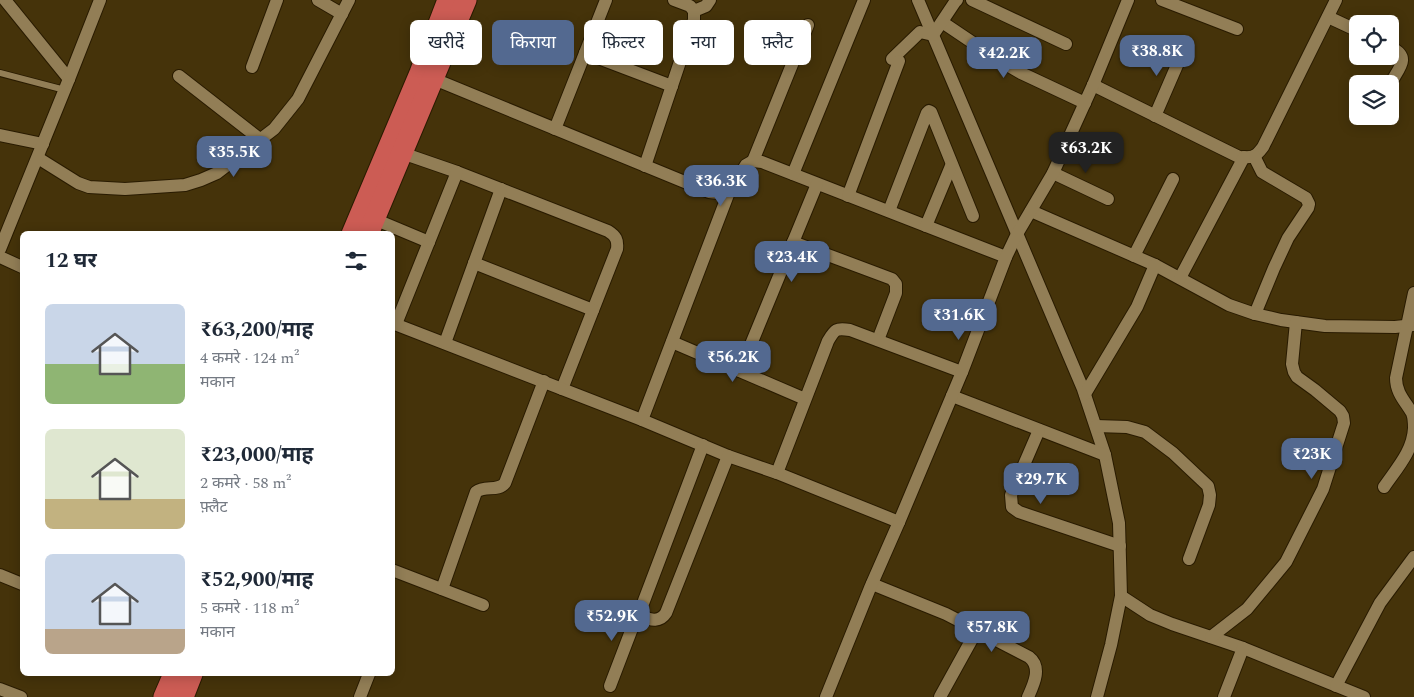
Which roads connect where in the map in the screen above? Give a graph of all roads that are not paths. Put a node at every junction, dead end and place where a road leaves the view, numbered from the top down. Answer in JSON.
{"nodes":[{"id":1,"x":5,"y":0,"type":"edge"},
{"id":2,"x":100,"y":0,"type":"edge"},
{"id":3,"x":277,"y":0,"type":"edge"},
{"id":4,"x":318,"y":0,"type":"edge"},
{"id":5,"x":350,"y":0,"type":"edge"},
{"id":6,"x":448,"y":0,"type":"edge"},
{"id":7,"x":466,"y":0,"type":"edge"},
{"id":8,"x":606,"y":0,"type":"edge"},
{"id":9,"x":674,"y":0,"type":"edge"},
{"id":10,"x":710,"y":0,"type":"edge"},
{"id":11,"x":864,"y":0,"type":"edge"},
{"id":12,"x":918,"y":0,"type":"edge"},
{"id":13,"x":957,"y":0,"type":"edge"},
{"id":14,"x":972,"y":0,"type":"edge"},
{"id":15,"x":1128,"y":0,"type":"edge"},
{"id":16,"x":1162,"y":0,"type":"edge"},
{"id":17,"x":1336,"y":0,"type":"edge"},
{"id":18,"x":694,"y":11,"type":"junction"},
{"id":19,"x":342,"y":14,"type":"junction"},
{"id":20,"x":1328,"y":17,"type":"junction"},
{"id":21,"x":598,"y":20,"type":"edge"},
{"id":22,"x":942,"y":22,"type":"junction"},
{"id":23,"x":1349,"y":27,"type":"edge"},
{"id":24,"x":1237,"y":29,"type":"dead end"},
{"id":25,"x":933,"y":34,"type":"junction"},
{"id":26,"x":1066,"y":44,"type":"dead end"},
{"id":27,"x":1184,"y":48,"type":"dead end"},
{"id":28,"x":1399,"y":52,"type":"edge"},
{"id":29,"x":584,"y":56,"type":"edge"},
{"id":30,"x":617,"y":65,"type":"edge"},
{"id":31,"x":792,"y":65,"type":"edge"},
{"id":32,"x":252,"y":67,"type":"dead end"},
{"id":33,"x":0,"y":73,"type":"edge"},
{"id":34,"x":1395,"y":75,"type":"edge"},
{"id":35,"x":179,"y":76,"type":"dead end"},
{"id":36,"x":434,"y":79,"type":"junction"},
{"id":37,"x":67,"y":84,"type":"junction"},
{"id":38,"x":1093,"y":85,"type":"junction"},
{"id":39,"x":672,"y":86,"type":"junction"},
{"id":40,"x":1085,"y":103,"type":"junction"},
{"id":41,"x":1156,"y":116,"type":"junction"},
{"id":42,"x":555,"y":129,"type":"junction"},
{"id":43,"x":0,"y":135,"type":"edge"},
{"id":44,"x":261,"y":140,"type":"junction"},
{"id":45,"x":43,"y":144,"type":"junction"},
{"id":46,"x":402,"y":154,"type":"junction"},
{"id":47,"x":1249,"y":157,"type":"junction"},
{"id":48,"x":38,"y":158,"type":"junction"},
{"id":49,"x":753,"y":161,"type":"junction"},
{"id":50,"x":646,"y":166,"type":"junction"},
{"id":51,"x":951,"y":166,"type":"junction"},
{"id":52,"x":457,"y":172,"type":"junction"},
{"id":53,"x":1053,"y":173,"type":"junction"},
{"id":54,"x":792,"y":174,"type":"junction"},
{"id":55,"x":1173,"y":179,"type":"dead end"},
{"id":56,"x":817,"y":184,"type":"junction"},
{"id":57,"x":501,"y":189,"type":"junction"},
{"id":58,"x":729,"y":192,"type":"junction"},
{"id":59,"x":848,"y":196,"type":"junction"},
{"id":60,"x":1108,"y":199,"type":"dead end"},
{"id":61,"x":889,"y":211,"type":"junction"},
{"id":62,"x":1031,"y":211,"type":"junction"},
{"id":63,"x":973,"y":216,"type":"dead end"},
{"id":64,"x":371,"y":226,"type":"edge"},
{"id":65,"x":926,"y":226,"type":"junction"},
{"id":66,"x":353,"y":231,"type":"edge"},
{"id":67,"x":389,"y":231,"type":"edge"},
{"id":68,"x":395,"y":233,"type":"edge"},
{"id":69,"x":1017,"y":234,"type":"junction"},
{"id":70,"x":429,"y":242,"type":"junction"},
{"id":71,"x":794,"y":242,"type":"junction"},
{"id":72,"x":0,"y":249,"type":"edge"},
{"id":73,"x":1134,"y":256,"type":"junction"},
{"id":74,"x":0,"y":257,"type":"edge"},
{"id":75,"x":1006,"y":257,"type":"junction"},
{"id":76,"x":474,"y":263,"type":"junction"},
{"id":77,"x":1156,"y":265,"type":"junction"},
{"id":78,"x":20,"y":266,"type":"edge"},
{"id":79,"x":1180,"y":278,"type":"junction"},
{"id":80,"x":1414,"y":293,"type":"edge"},
{"id":81,"x":593,"y":310,"type":"junction"},
{"id":82,"x":1255,"y":314,"type":"junction"},
{"id":83,"x":395,"y":321,"type":"edge"},
{"id":84,"x":1296,"y":322,"type":"junction"},
{"id":85,"x":395,"y":323,"type":"edge"},
{"id":86,"x":1410,"y":326,"type":"edge"},
{"id":87,"x":878,"y":340,"type":"junction"},
{"id":88,"x":672,"y":342,"type":"junction"},
{"id":89,"x":445,"y":343,"type":"junction"},
{"id":90,"x":740,"y":371,"type":"junction"},
{"id":91,"x":962,"y":372,"type":"junction"},
{"id":92,"x":544,"y":382,"type":"junction"},
{"id":93,"x":562,"y":389,"type":"junction"},
{"id":94,"x":1085,"y":394,"type":"junction"},
{"id":95,"x":952,"y":396,"type":"junction"},
{"id":96,"x":805,"y":399,"type":"junction"},
{"id":97,"x":642,"y":420,"type":"junction"},
{"id":98,"x":1096,"y":426,"type":"junction"},
{"id":99,"x":1039,"y":430,"type":"junction"},
{"id":100,"x":703,"y":445,"type":"junction"},
{"id":101,"x":1106,"y":455,"type":"junction"},
{"id":102,"x":728,"y":456,"type":"junction"},
{"id":103,"x":777,"y":473,"type":"junction"},
{"id":104,"x":1384,"y":487,"type":"dead end"},
{"id":105,"x":900,"y":522,"type":"junction"},
{"id":106,"x":1120,"y":546,"type":"junction"},
{"id":107,"x":1414,"y":556,"type":"edge"},
{"id":108,"x":1189,"y":559,"type":"dead end"},
{"id":109,"x":395,"y":571,"type":"edge"},
{"id":110,"x":0,"y":575,"type":"edge"},
{"id":111,"x":20,"y":583,"type":"edge"},
{"id":112,"x":872,"y":584,"type":"junction"},
{"id":113,"x":442,"y":589,"type":"junction"},
{"id":114,"x":1121,"y":596,"type":"junction"},
{"id":115,"x":483,"y":605,"type":"dead end"},
{"id":116,"x":643,"y":616,"type":"junction"},
{"id":117,"x":977,"y":630,"type":"junction"},
{"id":118,"x":1211,"y":637,"type":"junction"},
{"id":119,"x":1243,"y":648,"type":"junction"},
{"id":120,"x":173,"y":676,"type":"edge"},
{"id":121,"x":191,"y":676,"type":"edge"},
{"id":122,"x":368,"y":676,"type":"edge"},
{"id":123,"x":610,"y":686,"type":"dead end"},
{"id":124,"x":1336,"y":686,"type":"junction"},
{"id":125,"x":0,"y":689,"type":"edge"},
{"id":126,"x":21,"y":697,"type":"edge"},
{"id":127,"x":164,"y":697,"type":"edge"},
{"id":128,"x":183,"y":697,"type":"edge"},
{"id":129,"x":360,"y":697,"type":"edge"},
{"id":130,"x":826,"y":697,"type":"edge"},
{"id":131,"x":940,"y":697,"type":"edge"},
{"id":132,"x":1028,"y":697,"type":"edge"},
{"id":133,"x":1097,"y":697,"type":"edge"},
{"id":134,"x":1224,"y":697,"type":"edge"},
{"id":135,"x":1364,"y":697,"type":"edge"}],
"edges":[{"from":1,"to":37,"type":"street"},
{"from":2,"to":37,"type":"street"},
{"from":3,"to":32,"type":"street"},
{"from":4,"to":19,"type":"street"},
{"from":5,"to":19,"type":"street"},
{"from":6,"to":66,"type":"highway"},
{"from":7,"to":36,"type":"highway"},
{"from":8,"to":21,"type":"street"},
{"from":9,"to":18,"type":"street"},
{"from":10,"to":18,"type":"street"},
{"from":11,"to":54,"type":"street"},
{"from":12,"to":25,"type":"street"},
{"from":13,"to":22,"type":"street"},
{"from":14,"to":26,"type":"street"},
{"from":15,"to":38,"type":"street"},
{"from":16,"to":24,"type":"street"},
{"from":17,"to":20,"type":"street"},
{"from":18,"to":39,"type":"street"},
{"from":19,"to":44,"type":"street"},
{"from":20,"to":23,"type":"street"},
{"from":20,"to":47,"type":"street"},
{"from":22,"to":25,"type":"street"},
{"from":22,"to":40,"type":"street"},
{"from":25,"to":59,"type":"street"},
{"from":25,"to":69,"type":"street"},
{"from":27,"to":41,"type":"street"},
{"from":28,"to":34,"type":"street"},
{"from":29,"to":42,"type":"street"},
{"from":30,"to":39,"type":"street"},
{"from":31,"to":49,"type":"street"},
{"from":33,"to":37,"type":"lane"},
{"from":35,"to":44,"type":"street"},
{"from":36,"to":42,"type":"street"},
{"from":36,"to":46,"type":"highway"},
{"from":37,"to":45,"type":"street"},
{"from":38,"to":40,"type":"street"},
{"from":38,"to":41,"type":"street"},
{"from":39,"to":50,"type":"street"},
{"from":40,"to":53,"type":"street"},
{"from":41,"to":47,"type":"street"},
{"from":42,"to":50,"type":"street"},
{"from":43,"to":45,"type":"street"},
{"from":44,"to":48,"type":"street"},
{"from":45,"to":48,"type":"street"},
{"from":46,"to":52,"type":"street"},
{"from":46,"to":64,"type":"highway"},
{"from":47,"to":79,"type":"street"},
{"from":47,"to":82,"type":"street"},
{"from":48,"to":72,"type":"street"},
{"from":49,"to":54,"type":"street"},
{"from":49,"to":58,"type":"street"},
{"from":50,"to":58,"type":"street"},
{"from":51,"to":61,"type":"street"},
{"from":51,"to":63,"type":"street"},
{"from":51,"to":65,"type":"street"},
{"from":52,"to":57,"type":"street"},
{"from":52,"to":70,"type":"street"},
{"from":53,"to":60,"type":"street"},
{"from":53,"to":62,"type":"street"},
{"from":54,"to":56,"type":"street"},
{"from":55,"to":73,"type":"street"},
{"from":56,"to":59,"type":"street"},
{"from":56,"to":71,"type":"street"},
{"from":57,"to":76,"type":"street"},
{"from":57,"to":81,"type":"street"},
{"from":58,"to":88,"type":"street"},
{"from":59,"to":61,"type":"street"},
{"from":61,"to":65,"type":"street"},
{"from":62,"to":69,"type":"street"},
{"from":62,"to":73,"type":"street"},
{"from":64,"to":67,"type":"street"},
{"from":65,"to":75,"type":"street"},
{"from":68,"to":70,"type":"street"},
{"from":69,"to":75,"type":"street"},
{"from":69,"to":94,"type":"street"},
{"from":70,"to":83,"type":"street"},
{"from":71,"to":87,"type":"street"},
{"from":71,"to":90,"type":"street"},
{"from":73,"to":77,"type":"street"},
{"from":74,"to":78,"type":"street"},
{"from":75,"to":91,"type":"street"},
{"from":76,"to":81,"type":"street"},
{"from":76,"to":89,"type":"street"},
{"from":77,"to":79,"type":"street"},
{"from":77,"to":94,"type":"street"},
{"from":79,"to":82,"type":"street"},
{"from":80,"to":86,"type":"street"},
{"from":81,"to":93,"type":"street"},
{"from":82,"to":84,"type":"street"},
{"from":84,"to":86,"type":"street"},
{"from":84,"to":118,"type":"street"},
{"from":85,"to":89,"type":"street"},
{"from":86,"to":104,"type":"street"},
{"from":87,"to":91,"type":"street"},
{"from":87,"to":96,"type":"street"},
{"from":88,"to":90,"type":"street"},
{"from":88,"to":97,"type":"street"},
{"from":89,"to":92,"type":"street"},
{"from":90,"to":96,"type":"street"},
{"from":91,"to":95,"type":"street"},
{"from":92,"to":93,"type":"street"},
{"from":92,"to":113,"type":"street"},
{"from":93,"to":97,"type":"street"},
{"from":94,"to":98,"type":"street"},
{"from":95,"to":99,"type":"street"},
{"from":95,"to":105,"type":"street"},
{"from":96,"to":103,"type":"street"},
{"from":97,"to":100,"type":"street"},
{"from":98,"to":101,"type":"street"},
{"from":98,"to":108,"type":"street"},
{"from":99,"to":101,"type":"street"},
{"from":99,"to":106,"type":"street"},
{"from":100,"to":102,"type":"street"},
{"from":100,"to":116,"type":"street"},
{"from":101,"to":106,"type":"street"},
{"from":102,"to":103,"type":"street"},
{"from":102,"to":116,"type":"street"},
{"from":103,"to":105,"type":"street"},
{"from":105,"to":112,"type":"street"},
{"from":106,"to":114,"type":"street"},
{"from":107,"to":124,"type":"street"},
{"from":109,"to":113,"type":"street"},
{"from":110,"to":111,"type":"street"},
{"from":112,"to":117,"type":"street"},
{"from":112,"to":130,"type":"street"},
{"from":113,"to":115,"type":"street"},
{"from":114,"to":118,"type":"street"},
{"from":114,"to":133,"type":"street"},
{"from":116,"to":123,"type":"street"},
{"from":117,"to":131,"type":"street"},
{"from":117,"to":132,"type":"street"},
{"from":118,"to":119,"type":"street"},
{"from":119,"to":124,"type":"street"},
{"from":119,"to":134,"type":"street"},
{"from":120,"to":127,"type":"highway"},
{"from":121,"to":128,"type":"highway"},
{"from":122,"to":129,"type":"street"},
{"from":124,"to":135,"type":"street"},
{"from":125,"to":126,"type":"street"}]}
